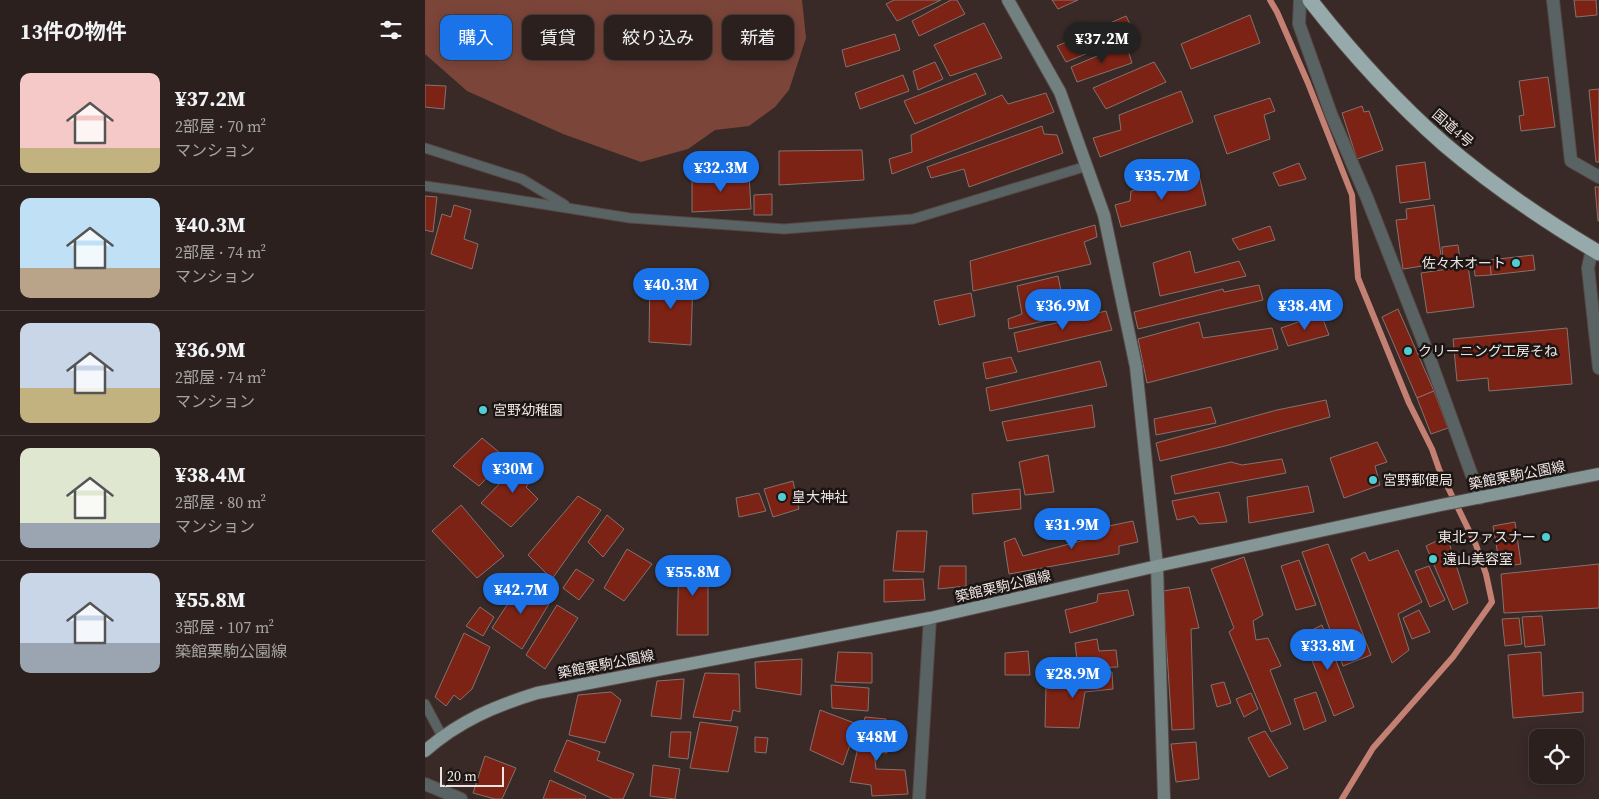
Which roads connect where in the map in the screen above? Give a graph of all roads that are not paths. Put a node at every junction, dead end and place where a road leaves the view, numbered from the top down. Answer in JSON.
{"nodes":[{"id":1,"x":1008,"y":0,"type":"edge"},
{"id":2,"x":1301,"y":0,"type":"edge"},
{"id":3,"x":1310,"y":0,"type":"edge"},
{"id":4,"x":1553,"y":0,"type":"edge"},
{"id":5,"x":425,"y":148,"type":"edge"},
{"id":6,"x":1087,"y":166,"type":"junction"},
{"id":7,"x":1599,"y":177,"type":"edge"},
{"id":8,"x":425,"y":186,"type":"edge"},
{"id":9,"x":569,"y":208,"type":"junction"},
{"id":10,"x":1595,"y":251,"type":"edge"},
{"id":11,"x":1599,"y":368,"type":"edge"},
{"id":12,"x":1599,"y":474,"type":"edge"},
{"id":13,"x":1475,"y":499,"type":"junction"},
{"id":14,"x":1157,"y":566,"type":"junction"},
{"id":15,"x":930,"y":618,"type":"junction"},
{"id":16,"x":425,"y":704,"type":"edge"},
{"id":17,"x":442,"y":736,"type":"junction"},
{"id":18,"x":425,"y":751,"type":"edge"},
{"id":19,"x":425,"y":784,"type":"edge"},
{"id":20,"x":461,"y":799,"type":"edge"},
{"id":21,"x":919,"y":799,"type":"edge"},
{"id":22,"x":1164,"y":799,"type":"edge"}],
"edges":[{"from":1,"to":6,"type":"street"},
{"from":2,"to":13,"type":"street"},
{"from":3,"to":10,"type":"highway","name":"国道4号"},
{"from":4,"to":7,"type":"street"},
{"from":5,"to":9,"type":"lane"},
{"from":6,"to":9,"type":"lane"},
{"from":6,"to":14,"type":"street"},
{"from":8,"to":9,"type":"lane"},
{"from":10,"to":11,"type":"street"},
{"from":12,"to":13,"type":"main road","name":"築館栗駒公園線"},
{"from":13,"to":14,"type":"main road","name":"築館栗駒公園線"},
{"from":14,"to":15,"type":"main road","name":"築館栗駒公園線"},
{"from":14,"to":22,"type":"street"},
{"from":15,"to":17,"type":"main road","name":"築館栗駒公園線"},
{"from":15,"to":21,"type":"street"},
{"from":16,"to":17,"type":"lane"},
{"from":17,"to":18,"type":"main road","name":"築館栗駒公園線"},
{"from":19,"to":20,"type":"street"}]}
